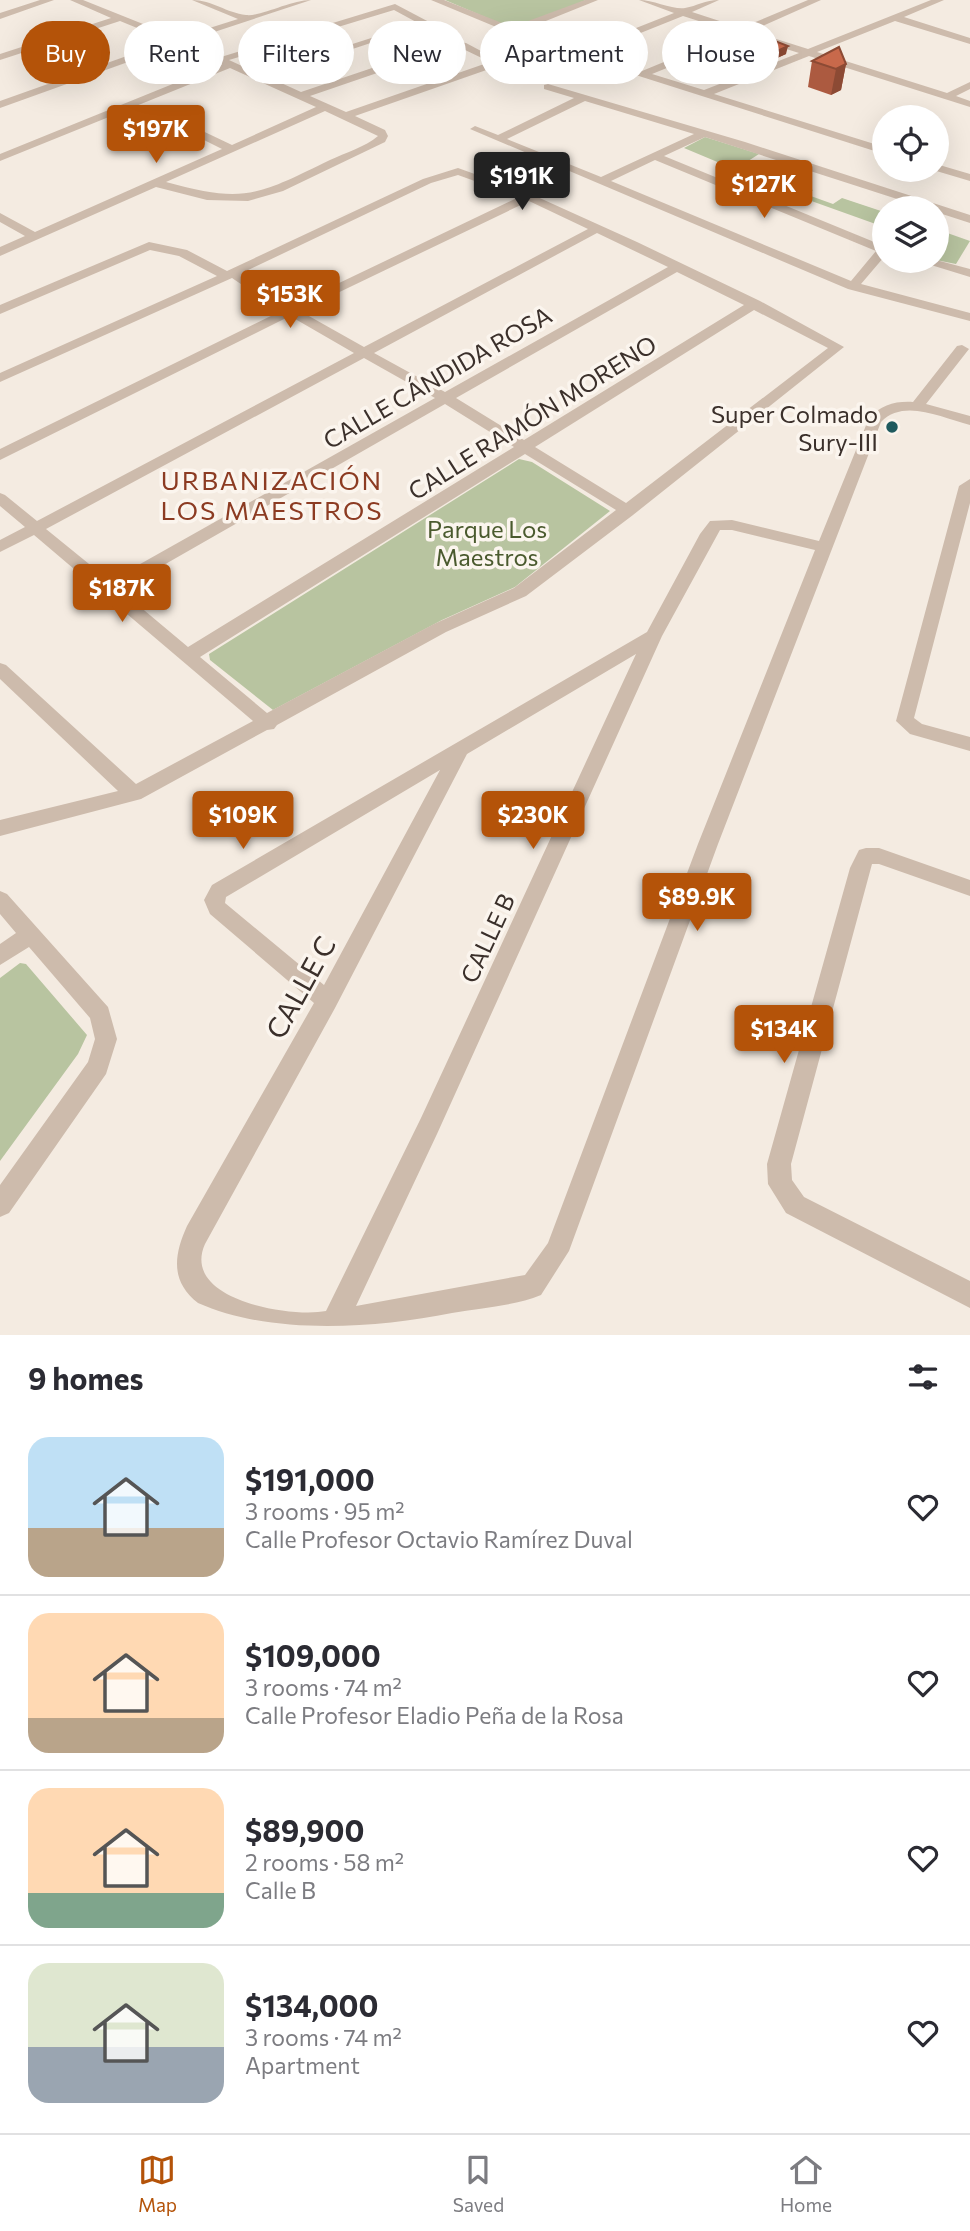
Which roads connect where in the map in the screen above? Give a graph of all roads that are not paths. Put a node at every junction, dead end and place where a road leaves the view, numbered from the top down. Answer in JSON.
{"nodes":[{"id":1,"x":49,"y":0,"type":"edge"},
{"id":2,"x":75,"y":0,"type":"edge"},
{"id":3,"x":197,"y":0,"type":"edge"},
{"id":4,"x":306,"y":0,"type":"edge"},
{"id":5,"x":436,"y":0,"type":"edge"},
{"id":6,"x":593,"y":0,"type":"edge"},
{"id":7,"x":644,"y":0,"type":"edge"},
{"id":8,"x":714,"y":0,"type":"edge"},
{"id":9,"x":816,"y":0,"type":"edge"},
{"id":10,"x":939,"y":0,"type":"edge"},
{"id":11,"x":683,"y":12,"type":"junction"},
{"id":12,"x":0,"y":16,"type":"edge"},
{"id":13,"x":120,"y":18,"type":"junction"},
{"id":14,"x":896,"y":18,"type":"junction"},
{"id":15,"x":247,"y":19,"type":"junction"},
{"id":16,"x":128,"y":21,"type":"edge"},
{"id":17,"x":352,"y":21,"type":"edge"},
{"id":18,"x":487,"y":21,"type":"edge"},
{"id":19,"x":537,"y":21,"type":"edge"},
{"id":20,"x":711,"y":21,"type":"edge"},
{"id":21,"x":766,"y":21,"type":"edge"},
{"id":22,"x":224,"y":26,"type":"edge"},
{"id":23,"x":648,"y":26,"type":"edge"},
{"id":24,"x":970,"y":41,"type":"edge"},
{"id":25,"x":779,"y":43,"type":"edge"},
{"id":26,"x":354,"y":46,"type":"edge"},
{"id":27,"x":807,"y":52,"type":"junction"},
{"id":28,"x":0,"y":57,"type":"edge"},
{"id":29,"x":238,"y":58,"type":"edge"},
{"id":30,"x":124,"y":61,"type":"edge"},
{"id":31,"x":226,"y":62,"type":"junction"},
{"id":32,"x":238,"y":67,"type":"edge"},
{"id":33,"x":648,"y":76,"type":"edge"},
{"id":34,"x":274,"y":84,"type":"edge"},
{"id":35,"x":970,"y":85,"type":"edge"},
{"id":36,"x":548,"y":87,"type":"dead end"},
{"id":37,"x":704,"y":94,"type":"junction"},
{"id":38,"x":301,"y":96,"type":"junction"},
{"id":39,"x":947,"y":97,"type":"junction"},
{"id":40,"x":583,"y":98,"type":"junction"},
{"id":41,"x":970,"y":104,"type":"edge"},
{"id":42,"x":0,"y":106,"type":"edge"},
{"id":43,"x":325,"y":107,"type":"junction"},
{"id":44,"x":346,"y":116,"type":"junction"},
{"id":45,"x":186,"y":127,"type":"dead end"},
{"id":46,"x":475,"y":129,"type":"dead end"},
{"id":47,"x":704,"y":133,"type":"junction"},
{"id":48,"x":500,"y":138,"type":"junction"},
{"id":49,"x":872,"y":147,"type":"edge"},
{"id":50,"x":232,"y":149,"type":"junction"},
{"id":51,"x":657,"y":157,"type":"junction"},
{"id":52,"x":0,"y":158,"type":"edge"},
{"id":53,"x":949,"y":171,"type":"edge"},
{"id":54,"x":970,"y":178,"type":"edge"},
{"id":55,"x":603,"y":181,"type":"junction"},
{"id":56,"x":156,"y":183,"type":"junction"},
{"id":57,"x":529,"y":197,"type":"junction"},
{"id":58,"x":0,"y":217,"type":"edge"},
{"id":59,"x":970,"y":219,"type":"edge"},
{"id":60,"x":596,"y":229,"type":"junction"},
{"id":61,"x":34,"y":236,"type":"junction"},
{"id":62,"x":872,"y":245,"type":"edge"},
{"id":63,"x":0,"y":252,"type":"edge"},
{"id":64,"x":970,"y":255,"type":"edge"},
{"id":65,"x":872,"y":264,"type":"edge"},
{"id":66,"x":677,"y":267,"type":"junction"},
{"id":67,"x":965,"y":272,"type":"edge"},
{"id":68,"x":229,"y":274,"type":"junction"},
{"id":69,"x":853,"y":286,"type":"junction"},
{"id":70,"x":755,"y":304,"type":"junction"},
{"id":71,"x":0,"y":310,"type":"edge"},
{"id":72,"x":290,"y":311,"type":"junction"},
{"id":73,"x":970,"y":317,"type":"edge"},
{"id":74,"x":962,"y":349,"type":"dead end"},
{"id":75,"x":367,"y":352,"type":"junction"},
{"id":76,"x":0,"y":378,"type":"edge"},
{"id":77,"x":446,"y":398,"type":"junction"},
{"id":78,"x":917,"y":407,"type":"junction"},
{"id":79,"x":970,"y":421,"type":"edge"},
{"id":80,"x":525,"y":448,"type":"junction"},
{"id":81,"x":0,"y":455,"type":"edge"},
{"id":82,"x":970,"y":484,"type":"edge"},
{"id":83,"x":0,"y":498,"type":"edge"},
{"id":84,"x":628,"y":511,"type":"junction"},
{"id":85,"x":36,"y":528,"type":"junction"},
{"id":86,"x":0,"y":547,"type":"edge"},
{"id":87,"x":823,"y":547,"type":"junction"},
{"id":88,"x":109,"y":589,"type":"junction"},
{"id":89,"x":653,"y":636,"type":"junction"},
{"id":90,"x":189,"y":655,"type":"junction"},
{"id":91,"x":0,"y":669,"type":"edge"},
{"id":92,"x":268,"y":724,"type":"junction"},
{"id":93,"x":970,"y":744,"type":"edge"},
{"id":94,"x":462,"y":746,"type":"junction"},
{"id":95,"x":134,"y":794,"type":"junction"},
{"id":96,"x":0,"y":828,"type":"edge"},
{"id":97,"x":970,"y":888,"type":"edge"},
{"id":98,"x":0,"y":900,"type":"edge"},
{"id":99,"x":30,"y":935,"type":"junction"},
{"id":100,"x":0,"y":956,"type":"edge"},
{"id":101,"x":327,"y":1001,"type":"junction"},
{"id":102,"x":0,"y":1205,"type":"edge"},
{"id":103,"x":970,"y":1295,"type":"edge"},
{"id":104,"x":334,"y":1322,"type":"junction"}],
"edges":[{"from":1,"to":12,"type":"street"},
{"from":2,"to":13,"type":"street"},
{"from":3,"to":15,"type":"street"},
{"from":4,"to":15,"type":"street"},
{"from":5,"to":18,"type":"street"},
{"from":6,"to":19,"type":"street"},
{"from":7,"to":11,"type":"street"},
{"from":8,"to":11,"type":"street"},
{"from":9,"to":21,"type":"street"},
{"from":10,"to":14,"type":"street"},
{"from":11,"to":20,"type":"street"},
{"from":11,"to":23,"type":"street"},
{"from":13,"to":16,"type":"street"},
{"from":13,"to":28,"type":"street"},
{"from":14,"to":24,"type":"street"},
{"from":14,"to":27,"type":"street"},
{"from":15,"to":22,"type":"street"},
{"from":17,"to":26,"type":"street"},
{"from":25,"to":27,"type":"street"},
{"from":27,"to":37,"type":"street"},
{"from":27,"to":39,"type":"street"},
{"from":29,"to":31,"type":"street"},
{"from":30,"to":42,"type":"street"},
{"from":31,"to":32,"type":"street"},
{"from":31,"to":52,"type":"street"},
{"from":33,"to":37,"type":"street"},
{"from":34,"to":38,"type":"street"},
{"from":35,"to":39,"type":"street"},
{"from":36,"to":40,"type":"street"},
{"from":37,"to":49,"type":"street"},
{"from":38,"to":43,"type":"street"},
{"from":38,"to":44,"type":"street"},
{"from":39,"to":41,"type":"street"},
{"from":40,"to":47,"type":"street"},
{"from":40,"to":48,"type":"street"},
{"from":43,"to":44,"type":"street"},
{"from":43,"to":50,"type":"street"},
{"from":44,"to":56,"type":"street"},
{"from":45,"to":50,"type":"street"},
{"from":46,"to":48,"type":"street"},
{"from":47,"to":51,"type":"street"},
{"from":47,"to":59,"type":"street"},
{"from":48,"to":55,"type":"street"},
{"from":50,"to":56,"type":"street"},
{"from":51,"to":55,"type":"street"},
{"from":51,"to":62,"type":"street"},
{"from":53,"to":54,"type":"street"},
{"from":55,"to":69,"type":"street"},
{"from":56,"to":61,"type":"street"},
{"from":57,"to":60,"type":"street"},
{"from":57,"to":68,"type":"street"},
{"from":57,"to":72,"type":"street"},
{"from":58,"to":61,"type":"street"},
{"from":60,"to":66,"type":"street"},
{"from":60,"to":75,"type":"street"},
{"from":61,"to":63,"type":"street"},
{"from":64,"to":67,"type":"street"},
{"from":65,"to":69,"type":"street"},
{"from":66,"to":70,"type":"street"},
{"from":66,"to":77,"type":"street","name":"CALLE CÁNDIDA ROSA"},
{"from":68,"to":71,"type":"street"},
{"from":68,"to":72,"type":"street"},
{"from":68,"to":76,"type":"street"},
{"from":69,"to":73,"type":"street"},
{"from":70,"to":80,"type":"street","name":"CALLE RAMÓN MORENO"},
{"from":70,"to":84,"type":"street"},
{"from":72,"to":75,"type":"street"},
{"from":72,"to":81,"type":"street"},
{"from":74,"to":78,"type":"street"},
{"from":75,"to":77,"type":"street"},
{"from":75,"to":85,"type":"street"},
{"from":77,"to":80,"type":"street"},
{"from":77,"to":88,"type":"street","name":"CALLE CÁNDIDA ROSA"},
{"from":78,"to":79,"type":"street"},
{"from":78,"to":87,"type":"street"},
{"from":80,"to":84,"type":"street"},
{"from":80,"to":90,"type":"street","name":"CALLE RAMÓN MORENO"},
{"from":82,"to":93,"type":"street"},
{"from":83,"to":85,"type":"street"},
{"from":84,"to":92,"type":"street"},
{"from":85,"to":86,"type":"street"},
{"from":85,"to":88,"type":"street"},
{"from":87,"to":89,"type":"street","name":"CALLE B"},
{"from":87,"to":104,"type":"street"},
{"from":88,"to":90,"type":"street"},
{"from":89,"to":94,"type":"street"},
{"from":89,"to":104,"type":"street","name":"CALLE B"},
{"from":90,"to":92,"type":"street"},
{"from":91,"to":95,"type":"street"},
{"from":92,"to":95,"type":"street"},
{"from":94,"to":101,"type":"street","name":"CALLE C"},
{"from":94,"to":101,"type":"street"},
{"from":95,"to":96,"type":"street"},
{"from":97,"to":103,"type":"street"},
{"from":98,"to":99,"type":"street"},
{"from":99,"to":100,"type":"street"},
{"from":99,"to":102,"type":"street"},
{"from":101,"to":104,"type":"street","name":"CALLE C"}]}
